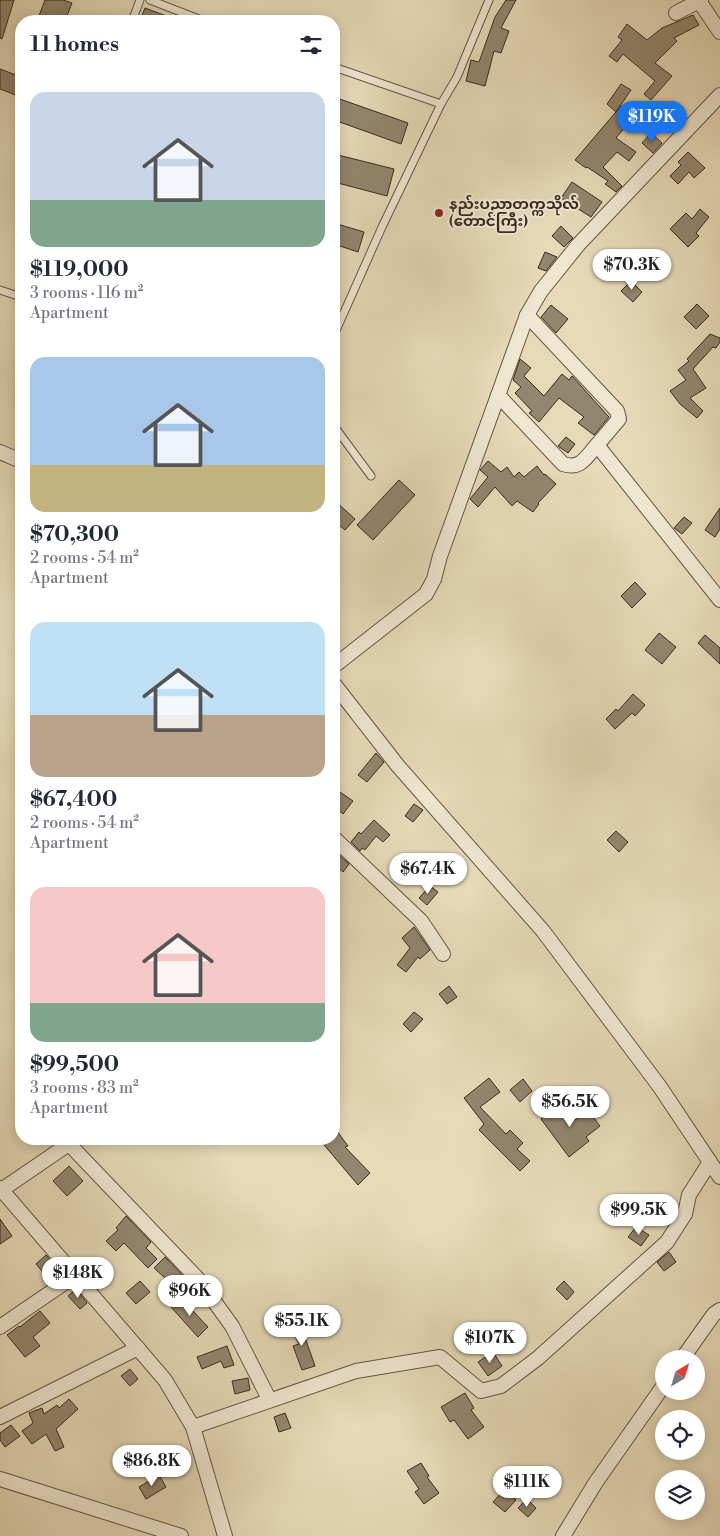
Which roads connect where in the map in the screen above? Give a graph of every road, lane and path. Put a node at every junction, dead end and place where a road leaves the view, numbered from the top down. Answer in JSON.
{"nodes":[{"id":1,"x":140,"y":0,"type":"edge"},
{"id":2,"x":150,"y":0,"type":"edge"},
{"id":3,"x":489,"y":0,"type":"edge"},
{"id":4,"x":700,"y":1,"type":"edge"},
{"id":5,"x":676,"y":12,"type":"dead end"},
{"id":6,"x":134,"y":15,"type":"edge"},
{"id":7,"x":189,"y":15,"type":"edge"},
{"id":8,"x":720,"y":32,"type":"edge"},
{"id":9,"x":340,"y":68,"type":"edge"},
{"id":10,"x":720,"y":95,"type":"edge"},
{"id":11,"x":441,"y":104,"type":"junction"},
{"id":12,"x":0,"y":290,"type":"edge"},
{"id":13,"x":15,"y":295,"type":"edge"},
{"id":14,"x":527,"y":315,"type":"junction"},
{"id":15,"x":340,"y":322,"type":"edge"},
{"id":16,"x":498,"y":395,"type":"junction"},
{"id":17,"x":340,"y":434,"type":"edge"},
{"id":18,"x":597,"y":445,"type":"junction"},
{"id":19,"x":0,"y":452,"type":"edge"},
{"id":20,"x":15,"y":458,"type":"edge"},
{"id":21,"x":371,"y":476,"type":"dead end"},
{"id":22,"x":720,"y":600,"type":"edge"},
{"id":23,"x":340,"y":661,"type":"edge"},
{"id":24,"x":340,"y":692,"type":"edge"},
{"id":25,"x":340,"y":844,"type":"edge"},
{"id":26,"x":443,"y":954,"type":"dead end"},
{"id":27,"x":67,"y":1145,"type":"edge"},
{"id":28,"x":77,"y":1145,"type":"edge"},
{"id":29,"x":710,"y":1162,"type":"junction"},
{"id":30,"x":720,"y":1177,"type":"edge"},
{"id":31,"x":1,"y":1190,"type":"edge"},
{"id":32,"x":76,"y":1275,"type":"junction"},
{"id":33,"x":720,"y":1310,"type":"edge"},
{"id":34,"x":0,"y":1327,"type":"edge"},
{"id":35,"x":138,"y":1348,"type":"junction"},
{"id":36,"x":688,"y":1350,"type":"edge"},
{"id":37,"x":655,"y":1398,"type":"edge"},
{"id":38,"x":269,"y":1399,"type":"junction"},
{"id":39,"x":0,"y":1417,"type":"edge"},
{"id":40,"x":193,"y":1428,"type":"junction"},
{"id":41,"x":0,"y":1479,"type":"edge"},
{"id":42,"x":181,"y":1536,"type":"edge"},
{"id":43,"x":225,"y":1536,"type":"edge"},
{"id":44,"x":563,"y":1536,"type":"edge"}],
"edges":[{"from":1,"to":6,"type":"lane"},
{"from":2,"to":7,"type":"lane"},
{"from":3,"to":11,"type":"lane"},
{"from":4,"to":5,"type":"street"},
{"from":4,"to":8,"type":"street"},
{"from":9,"to":11,"type":"lane"},
{"from":10,"to":14,"type":"street"},
{"from":11,"to":15,"type":"lane"},
{"from":12,"to":13,"type":"lane"},
{"from":14,"to":16,"type":"street"},
{"from":14,"to":18,"type":"street"},
{"from":16,"to":18,"type":"street"},
{"from":16,"to":23,"type":"street"},
{"from":17,"to":21,"type":"lane"},
{"from":18,"to":22,"type":"street"},
{"from":19,"to":20,"type":"street"},
{"from":24,"to":29,"type":"street"},
{"from":25,"to":26,"type":"street"},
{"from":27,"to":31,"type":"street"},
{"from":28,"to":38,"type":"street"},
{"from":29,"to":30,"type":"street"},
{"from":29,"to":38,"type":"street"},
{"from":31,"to":32,"type":"street"},
{"from":32,"to":34,"type":"street"},
{"from":32,"to":35,"type":"street"},
{"from":33,"to":36,"type":"street"},
{"from":35,"to":39,"type":"street"},
{"from":35,"to":40,"type":"street"},
{"from":37,"to":44,"type":"street"},
{"from":38,"to":40,"type":"street"},
{"from":40,"to":43,"type":"street"},
{"from":41,"to":42,"type":"street"}]}
